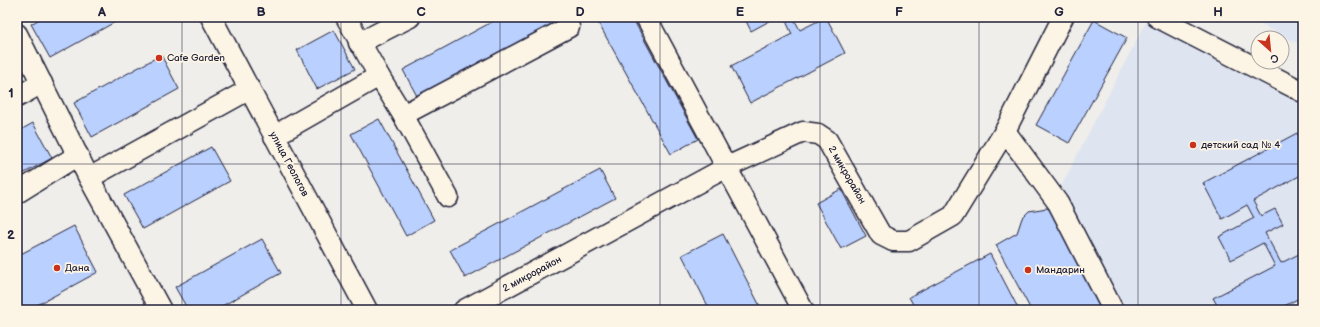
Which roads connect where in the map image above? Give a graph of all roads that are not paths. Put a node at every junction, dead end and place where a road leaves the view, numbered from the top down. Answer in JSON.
{"nodes":[{"id":1,"x":211,"y":17,"type":"edge"},
{"id":2,"x":346,"y":17,"type":"edge"},
{"id":3,"x":410,"y":17,"type":"edge"},
{"id":4,"x":646,"y":17,"type":"edge"},
{"id":5,"x":1064,"y":17,"type":"edge"},
{"id":6,"x":1157,"y":17,"type":"edge"},
{"id":7,"x":569,"y":27,"type":"dead end"},
{"id":8,"x":17,"y":34,"type":"edge"},
{"id":9,"x":359,"y":43,"type":"junction"},
{"id":10,"x":379,"y":76,"type":"junction"},
{"id":11,"x":42,"y":83,"type":"junction"},
{"id":12,"x":250,"y":90,"type":"junction"},
{"id":13,"x":1303,"y":92,"type":"edge"},
{"id":14,"x":17,"y":97,"type":"edge"},
{"id":15,"x":403,"y":115,"type":"junction"},
{"id":16,"x":1005,"y":131,"type":"junction"},
{"id":17,"x":274,"y":136,"type":"junction"},
{"id":18,"x":78,"y":155,"type":"junction"},
{"id":19,"x":727,"y":167,"type":"junction"},
{"id":20,"x":89,"y":178,"type":"junction"},
{"id":21,"x":17,"y":193,"type":"edge"},
{"id":22,"x":448,"y":197,"type":"dead end"},
{"id":23,"x":161,"y":310,"type":"edge"},
{"id":24,"x":367,"y":310,"type":"edge"},
{"id":25,"x":464,"y":310,"type":"edge"},
{"id":26,"x":803,"y":310,"type":"edge"},
{"id":27,"x":1113,"y":310,"type":"edge"}],
"edges":[{"from":1,"to":12,"type":"street","name":"улица Геологов"},
{"from":2,"to":9,"type":"street"},
{"from":3,"to":9,"type":"street"},
{"from":4,"to":19,"type":"street"},
{"from":5,"to":16,"type":"street","name":"2 микрорайон"},
{"from":6,"to":13,"type":"street"},
{"from":7,"to":15,"type":"street"},
{"from":8,"to":11,"type":"street"},
{"from":9,"to":10,"type":"street"},
{"from":10,"to":15,"type":"street"},
{"from":10,"to":17,"type":"street"},
{"from":11,"to":14,"type":"street"},
{"from":11,"to":18,"type":"street"},
{"from":12,"to":17,"type":"street","name":"улица Геологов"},
{"from":12,"to":20,"type":"street"},
{"from":15,"to":22,"type":"street"},
{"from":16,"to":19,"type":"street","name":"2 микрорайон"},
{"from":16,"to":27,"type":"street"},
{"from":17,"to":24,"type":"street","name":"улица Геологов"},
{"from":18,"to":20,"type":"street"},
{"from":18,"to":21,"type":"street"},
{"from":19,"to":25,"type":"street","name":"2 микрорайон"},
{"from":19,"to":26,"type":"street"},
{"from":20,"to":23,"type":"street"}]}
